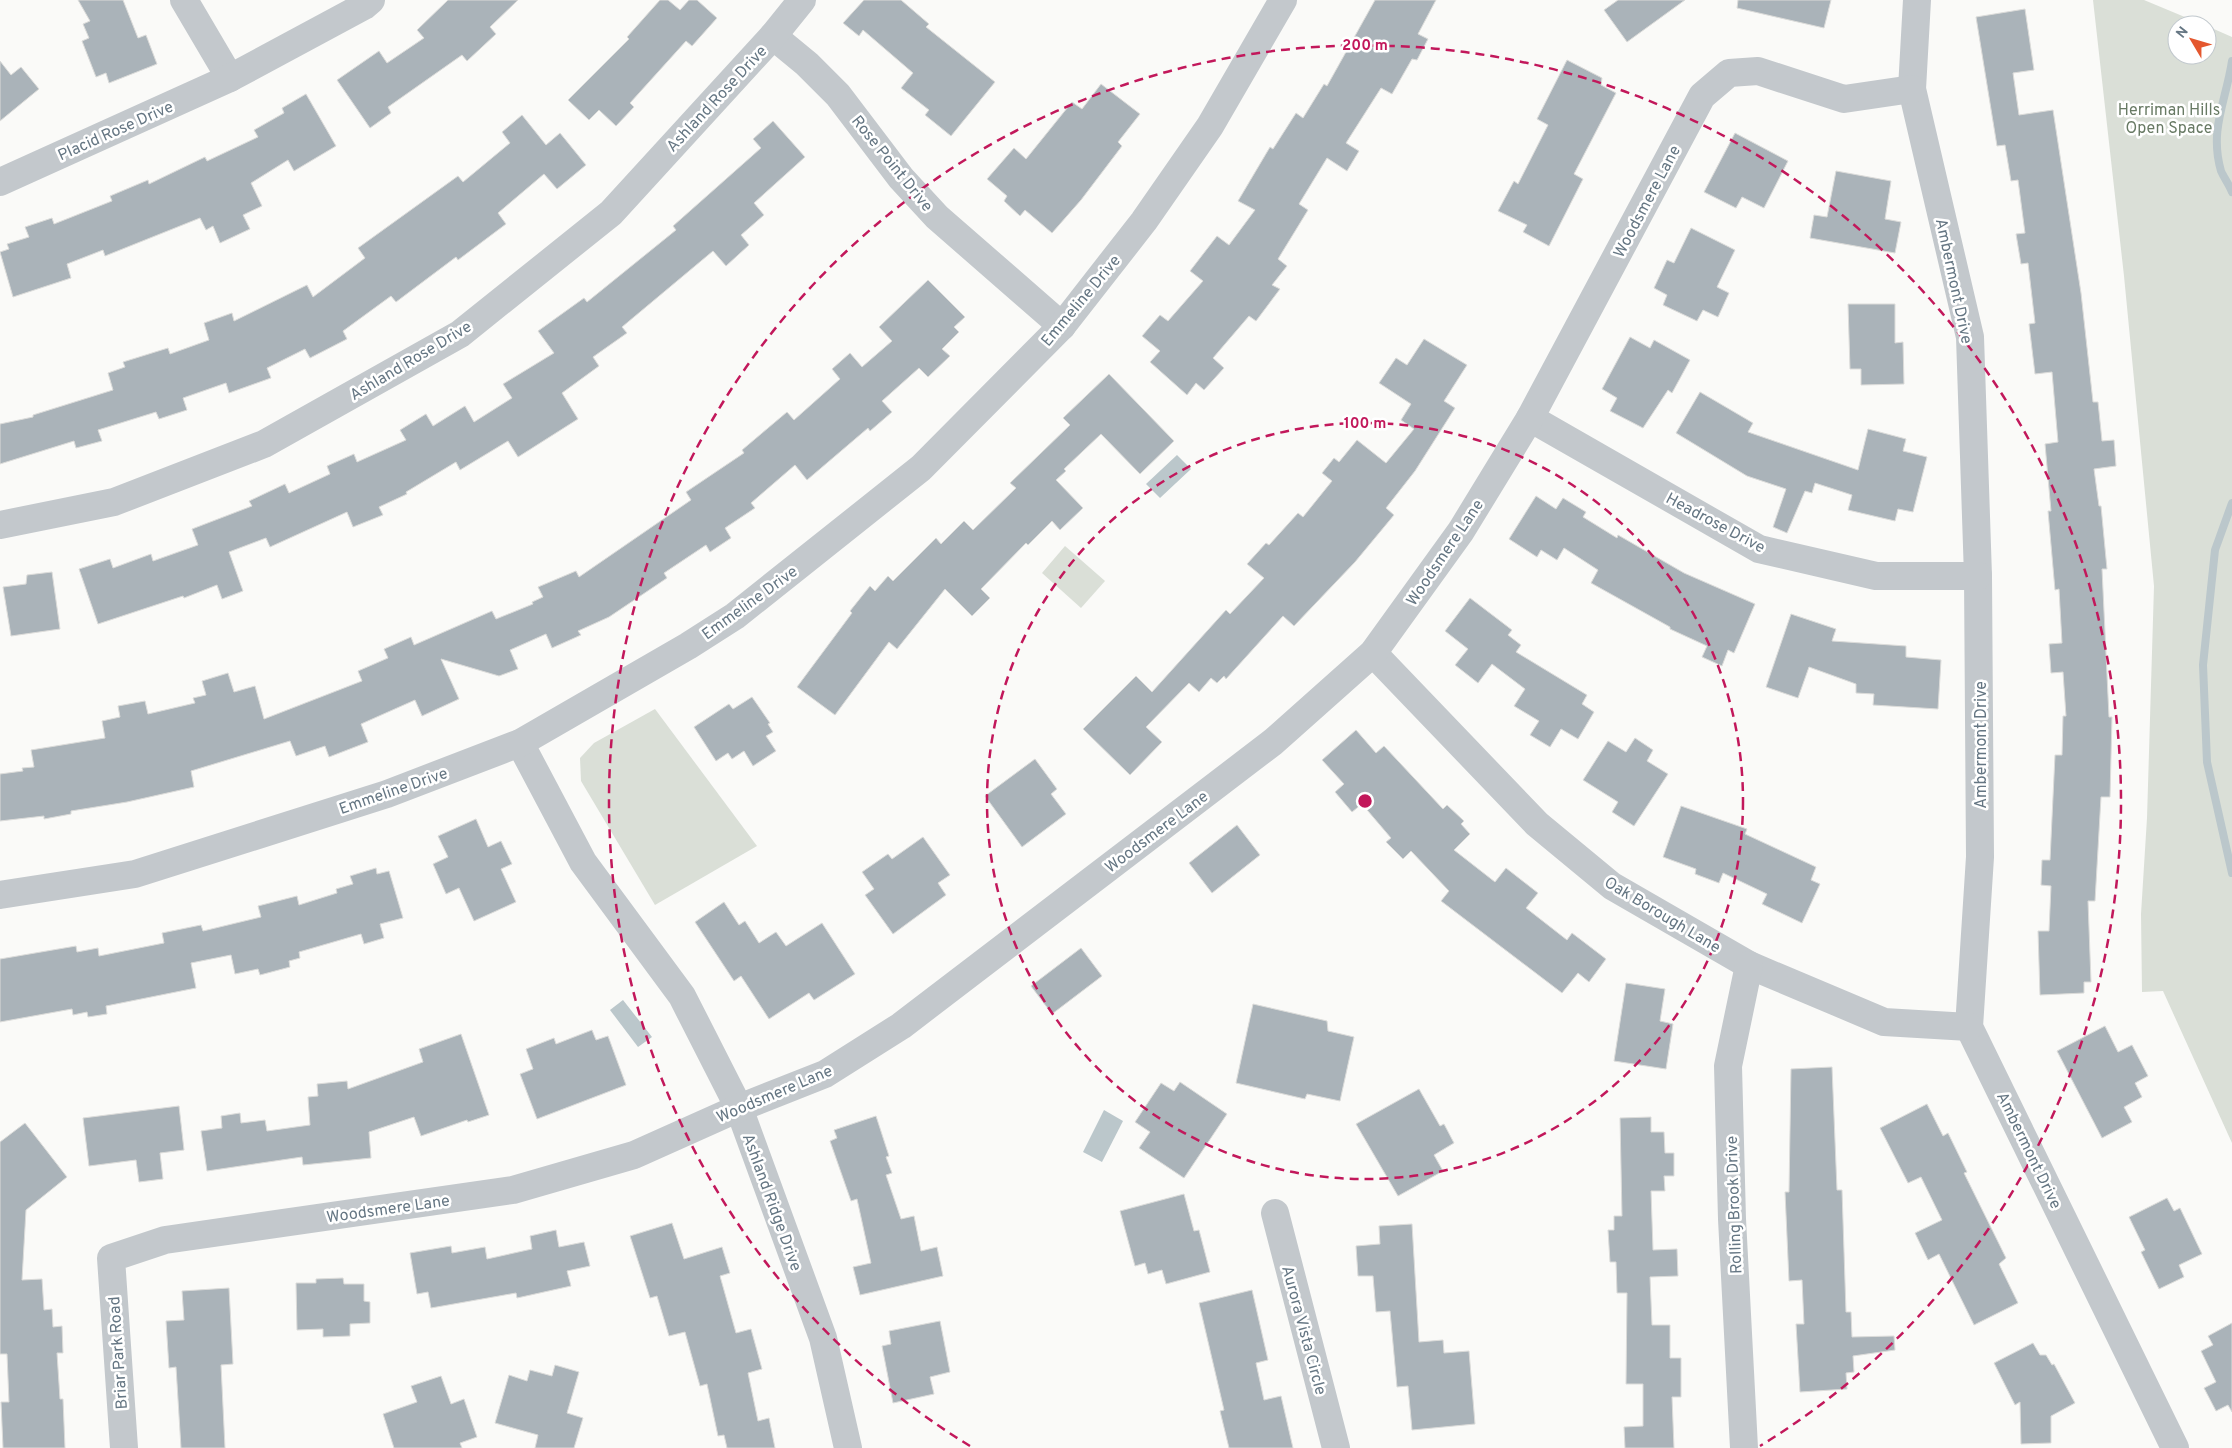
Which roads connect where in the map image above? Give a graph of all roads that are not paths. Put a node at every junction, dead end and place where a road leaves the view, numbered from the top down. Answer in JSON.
{"nodes":[{"id":1,"x":184,"y":0,"type":"edge"},
{"id":2,"x":370,"y":0,"type":"edge"},
{"id":3,"x":802,"y":0,"type":"edge"},
{"id":4,"x":1282,"y":0,"type":"edge"},
{"id":5,"x":1917,"y":0,"type":"edge"},
{"id":6,"x":773,"y":36,"type":"junction"},
{"id":7,"x":230,"y":78,"type":"junction"},
{"id":8,"x":1912,"y":89,"type":"junction"},
{"id":9,"x":0,"y":182,"type":"edge"},
{"id":10,"x":1062,"y":326,"type":"junction"},
{"id":11,"x":1530,"y":418,"type":"junction"},
{"id":12,"x":0,"y":525,"type":"edge"},
{"id":13,"x":1978,"y":576,"type":"junction"},
{"id":14,"x":1373,"y":652,"type":"junction"},
{"id":15,"x":520,"y":743,"type":"junction"},
{"id":16,"x":0,"y":895,"type":"edge"},
{"id":17,"x":1749,"y":965,"type":"junction"},
{"id":18,"x":1969,"y":1027,"type":"junction"},
{"id":19,"x":738,"y":1108,"type":"junction"},
{"id":20,"x":1275,"y":1212,"type":"dead end"},
{"id":21,"x":111,"y":1258,"type":"joint"},
{"id":22,"x":124,"y":1448,"type":"edge"},
{"id":23,"x":848,"y":1448,"type":"edge"},
{"id":24,"x":1336,"y":1448,"type":"edge"},
{"id":25,"x":1744,"y":1448,"type":"edge"},
{"id":26,"x":2175,"y":1448,"type":"edge"}],
"edges":[{"from":1,"to":7,"type":"street"},
{"from":2,"to":7,"type":"street","name":"Placid Rose Drive"},
{"from":3,"to":6,"type":"street","name":"Ashland Rose Drive"},
{"from":4,"to":10,"type":"street","name":"Emmeline Drive"},
{"from":5,"to":8,"type":"street","name":"Ambermont Drive"},
{"from":6,"to":10,"type":"street","name":"Rose Point Drive"},
{"from":6,"to":12,"type":"street","name":"Ashland Rose Drive"},
{"from":7,"to":9,"type":"street","name":"Placid Rose Drive"},
{"from":8,"to":11,"type":"street","name":"Woodsmere Lane"},
{"from":8,"to":13,"type":"street","name":"Ambermont Drive"},
{"from":10,"to":15,"type":"street","name":"Emmeline Drive"},
{"from":11,"to":13,"type":"street","name":"Headrose Drive"},
{"from":11,"to":14,"type":"street","name":"Woodsmere Lane"},
{"from":13,"to":18,"type":"street","name":"Ambermont Drive"},
{"from":14,"to":17,"type":"street","name":"Oak Borough Lane"},
{"from":14,"to":19,"type":"street","name":"Woodsmere Lane"},
{"from":15,"to":16,"type":"street","name":"Emmeline Drive"},
{"from":15,"to":19,"type":"street","name":"Ashland Ridge Drive"},
{"from":17,"to":18,"type":"street","name":"Oak Borough Lane"},
{"from":17,"to":25,"type":"street","name":"Rolling Brook Drive"},
{"from":18,"to":26,"type":"street","name":"Ambermont Drive"},
{"from":19,"to":21,"type":"street","name":"Woodsmere Lane"},
{"from":19,"to":23,"type":"street","name":"Ashland Ridge Drive"},
{"from":20,"to":24,"type":"street","name":"Aurora Vista Circle"},
{"from":21,"to":22,"type":"street","name":"Briar Park Road"}]}
